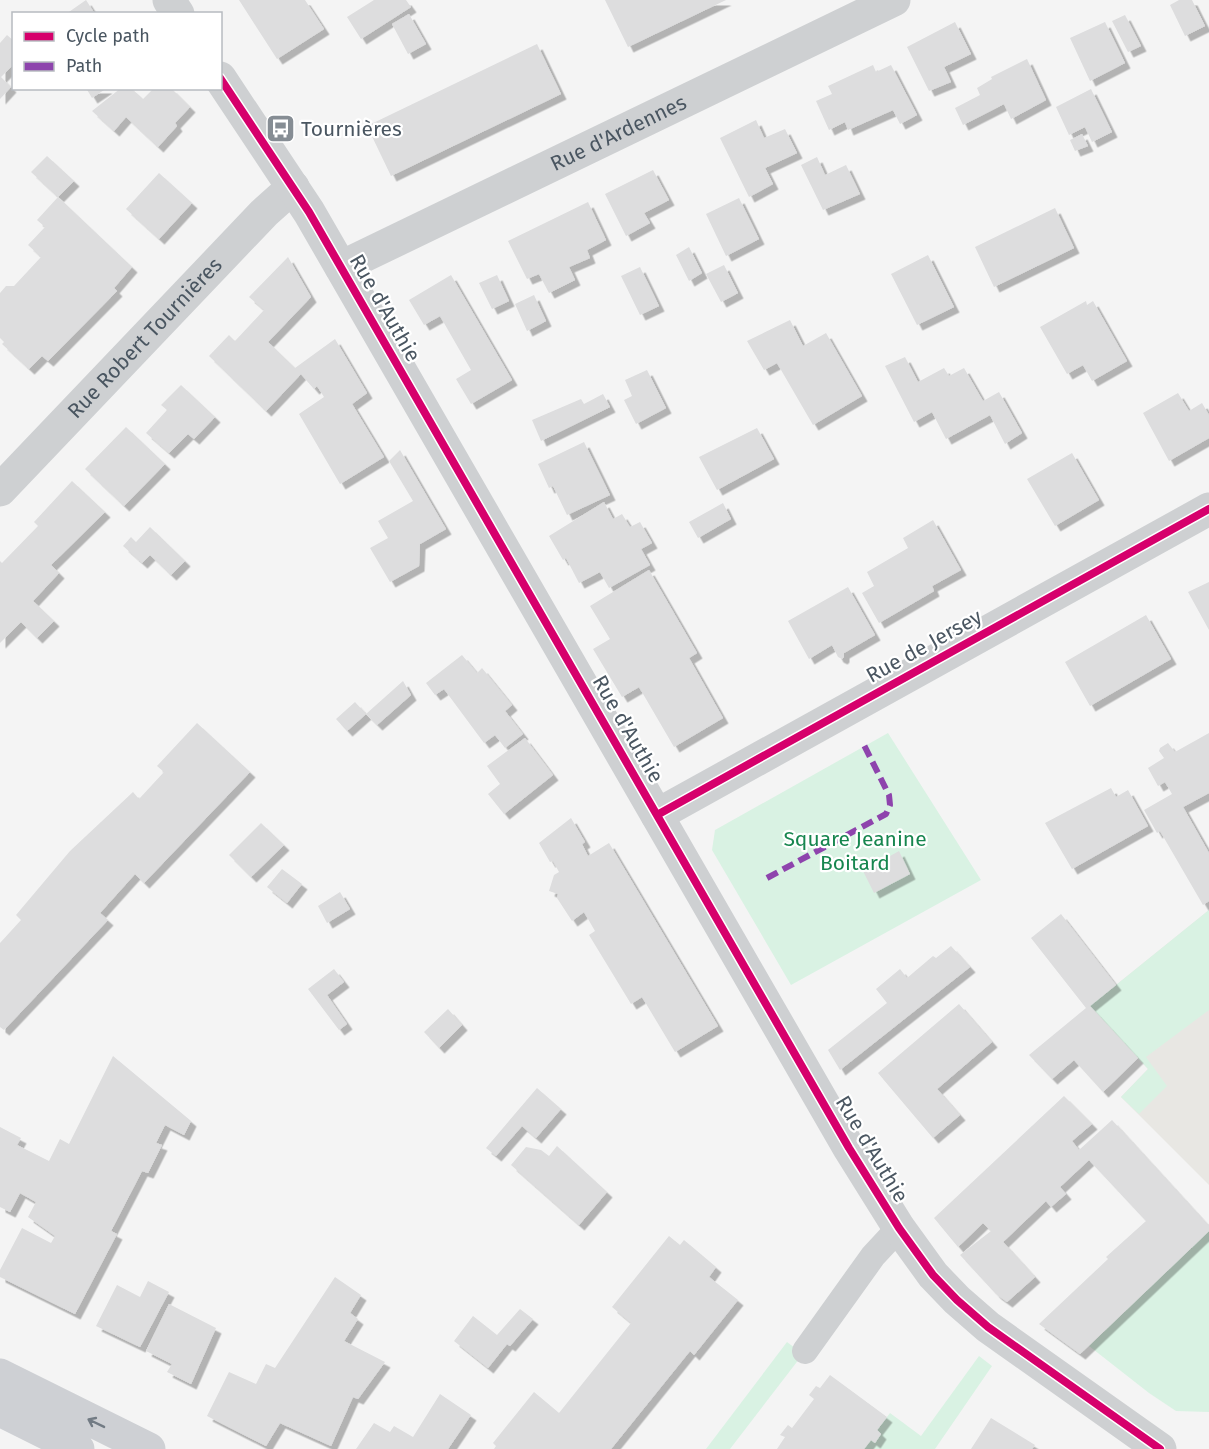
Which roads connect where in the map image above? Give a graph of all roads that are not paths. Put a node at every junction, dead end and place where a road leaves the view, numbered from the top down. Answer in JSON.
{"nodes":[{"id":1,"x":894,"y":0,"type":"edge"},
{"id":2,"x":222,"y":81,"type":"edge"},
{"id":3,"x":293,"y":187,"type":"junction"},
{"id":4,"x":341,"y":267,"type":"junction"},
{"id":5,"x":0,"y":490,"type":"edge"},
{"id":6,"x":1209,"y":509,"type":"edge"},
{"id":7,"x":657,"y":815,"type":"junction"},
{"id":8,"x":899,"y":1228,"type":"junction"},
{"id":9,"x":805,"y":1351,"type":"dead end"},
{"id":10,"x":0,"y":1375,"type":"edge"},
{"id":11,"x":0,"y":1410,"type":"edge"},
{"id":12,"x":78,"y":1449,"type":"edge"},
{"id":13,"x":149,"y":1449,"type":"edge"},
{"id":14,"x":1160,"y":1449,"type":"edge"}],
"edges":[{"from":1,"to":4,"type":"street","name":"Rue d'Ardennes"},
{"from":2,"to":3,"type":"street","name":"Rue d'Authie"},
{"from":3,"to":4,"type":"street","name":"Rue d'Authie"},
{"from":3,"to":5,"type":"street","name":"Rue Robert Tournières"},
{"from":4,"to":7,"type":"street","name":"Rue d'Authie"},
{"from":6,"to":7,"type":"street","name":"Rue de Jersey"},
{"from":7,"to":8,"type":"street","name":"Rue d'Authie"},
{"from":8,"to":9,"type":"lane"},
{"from":8,"to":14,"type":"street","name":"Rue d'Authie"},
{"from":13,"to":10,"type":"main road","one_way":true},
{"from":11,"to":12,"type":"main road"}]}
